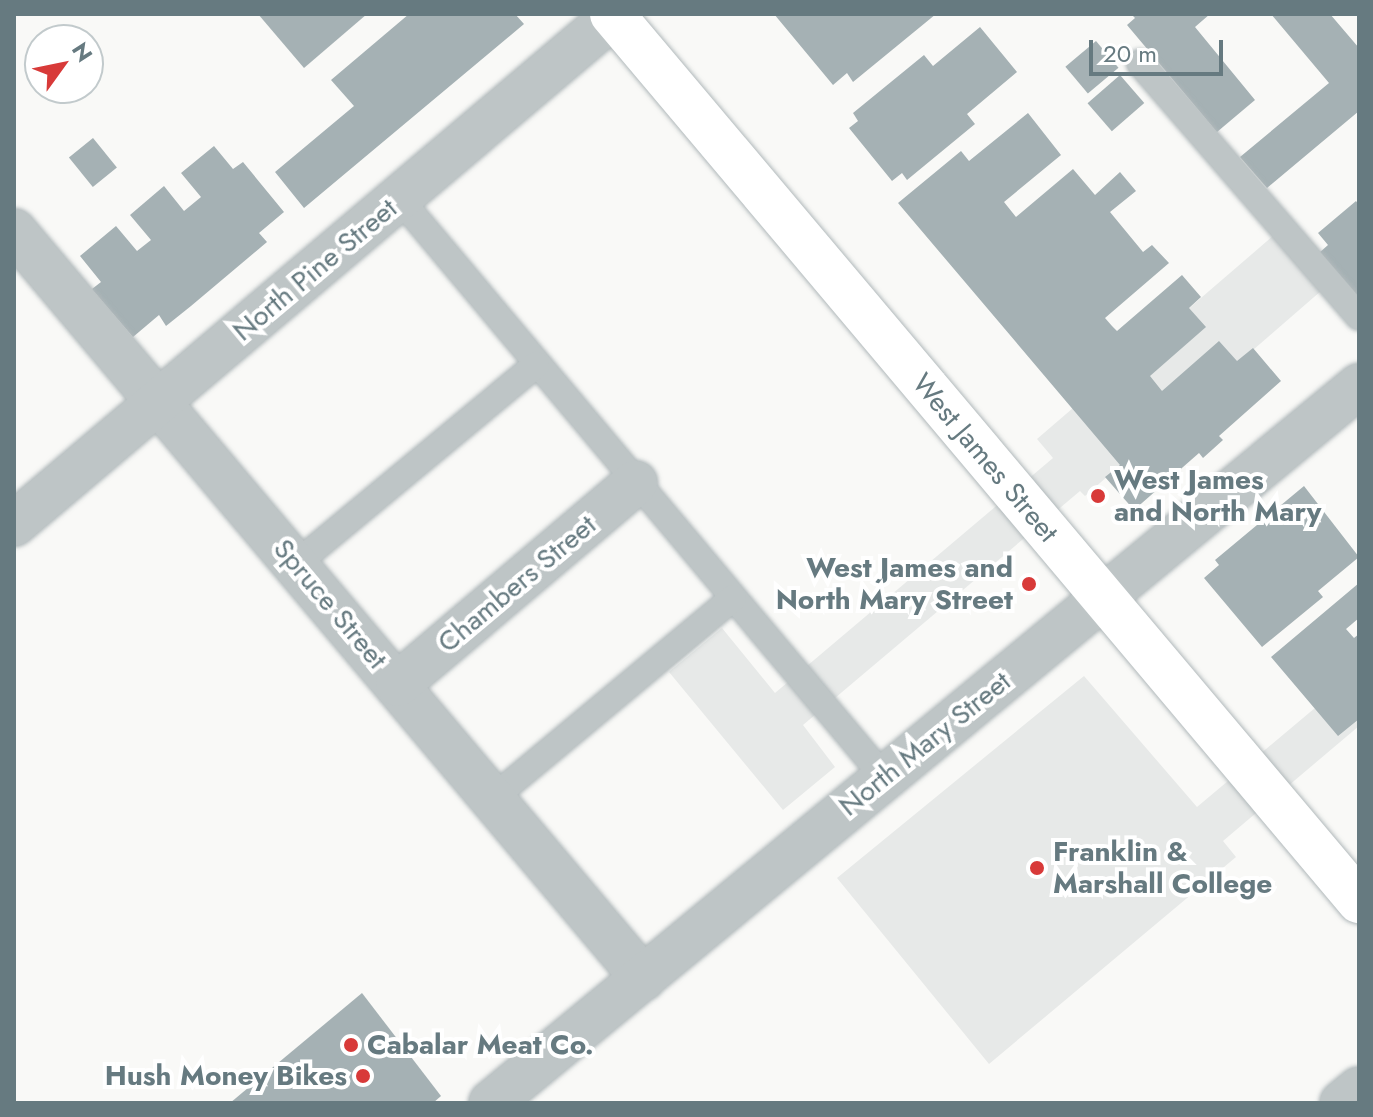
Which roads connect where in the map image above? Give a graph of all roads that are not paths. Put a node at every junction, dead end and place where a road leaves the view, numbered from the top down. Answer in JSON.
{"nodes":[{"id":1,"x":614,"y":15,"type":"edge"},
{"id":2,"x":1140,"y":63,"type":"dead end"},
{"id":3,"x":399,"y":198,"type":"junction"},
{"id":4,"x":14,"y":231,"type":"edge"},
{"id":5,"x":1359,"y":317,"type":"edge"},
{"id":6,"x":536,"y":365,"type":"junction"},
{"id":7,"x":1359,"y":386,"type":"edge"},
{"id":8,"x":159,"y":403,"type":"junction"},
{"id":9,"x":635,"y":483,"type":"junction"},
{"id":10,"x":14,"y":524,"type":"edge"},
{"id":11,"x":296,"y":564,"type":"junction"},
{"id":12,"x":733,"y":598,"type":"junction"},
{"id":13,"x":1103,"y":598,"type":"junction"},
{"id":14,"x":398,"y":684,"type":"junction"},
{"id":15,"x":884,"y":777,"type":"junction"},
{"id":16,"x":493,"y":798,"type":"junction"},
{"id":17,"x":1359,"y":901,"type":"edge"},
{"id":18,"x":643,"y":978,"type":"junction"},
{"id":19,"x":1359,"y":1089,"type":"edge"},
{"id":20,"x":491,"y":1103,"type":"edge"},
{"id":21,"x":1342,"y":1103,"type":"edge"}],
"edges":[{"from":1,"to":3,"type":"street","name":"North Pine Street"},
{"from":1,"to":13,"type":"street","name":"West James Street"},
{"from":2,"to":5,"type":"lane"},
{"from":3,"to":6,"type":"lane"},
{"from":3,"to":8,"type":"street","name":"North Pine Street"},
{"from":4,"to":8,"type":"street","name":"Spruce Street"},
{"from":6,"to":9,"type":"lane"},
{"from":6,"to":11,"type":"lane"},
{"from":7,"to":13,"type":"street","name":"North Mary Street"},
{"from":8,"to":10,"type":"street","name":"North Pine Street"},
{"from":8,"to":11,"type":"street","name":"Spruce Street"},
{"from":9,"to":12,"type":"lane"},
{"from":9,"to":14,"type":"street","name":"Chambers Street"},
{"from":11,"to":14,"type":"street","name":"Spruce Street"},
{"from":12,"to":15,"type":"lane"},
{"from":12,"to":16,"type":"lane"},
{"from":13,"to":15,"type":"street","name":"North Mary Street"},
{"from":13,"to":17,"type":"street","name":"West James Street"},
{"from":14,"to":16,"type":"street","name":"Spruce Street"},
{"from":15,"to":18,"type":"street","name":"North Mary Street"},
{"from":16,"to":18,"type":"street","name":"Spruce Street"},
{"from":18,"to":20,"type":"street","name":"North Mary Street"},
{"from":19,"to":21,"type":"street"}]}
